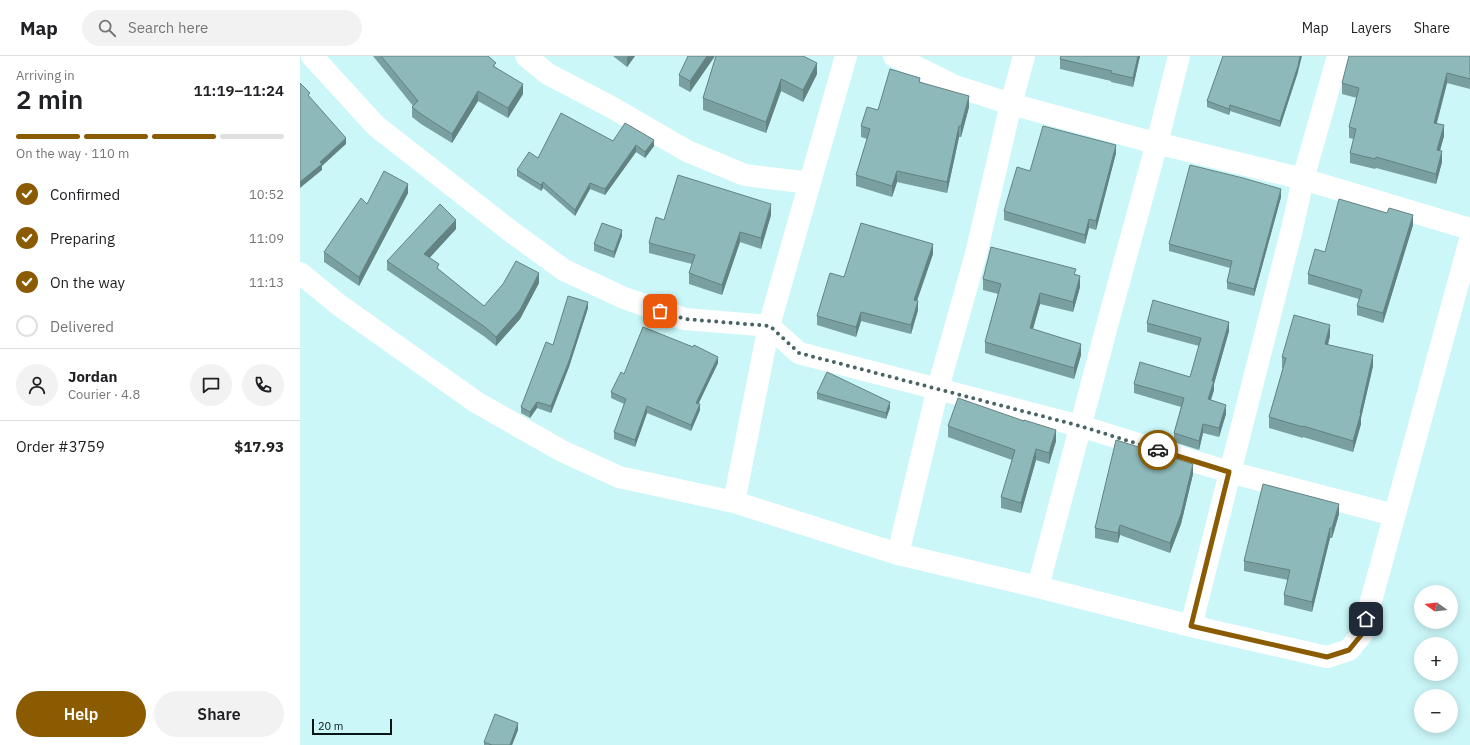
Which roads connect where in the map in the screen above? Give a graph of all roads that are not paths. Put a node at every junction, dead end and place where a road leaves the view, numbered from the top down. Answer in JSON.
{"nodes":[{"id":1,"x":312,"y":56,"type":"edge"},
{"id":2,"x":526,"y":56,"type":"edge"},
{"id":3,"x":846,"y":56,"type":"edge"},
{"id":4,"x":894,"y":56,"type":"edge"},
{"id":5,"x":1024,"y":56,"type":"edge"},
{"id":6,"x":1179,"y":56,"type":"edge"},
{"id":7,"x":1338,"y":56,"type":"edge"},
{"id":8,"x":1011,"y":104,"type":"junction"},
{"id":9,"x":1158,"y":143,"type":"junction"},
{"id":10,"x":1303,"y":179,"type":"junction"},
{"id":11,"x":810,"y":183,"type":"junction"},
{"id":12,"x":1470,"y":229,"type":"edge"},
{"id":13,"x":1470,"y":240,"type":"edge"},
{"id":14,"x":300,"y":273,"type":"edge"},
{"id":15,"x":770,"y":326,"type":"junction"},
{"id":16,"x":938,"y":388,"type":"junction"},
{"id":17,"x":1080,"y":426,"type":"junction"},
{"id":18,"x":1229,"y":472,"type":"junction"},
{"id":19,"x":734,"y":502,"type":"junction"},
{"id":20,"x":1394,"y":515,"type":"junction"},
{"id":21,"x":898,"y":554,"type":"junction"},
{"id":22,"x":1038,"y":587,"type":"junction"},
{"id":23,"x":1191,"y":626,"type":"junction"}],
"edges":[{"from":1,"to":15,"type":"street"},
{"from":2,"to":11,"type":"street"},
{"from":3,"to":11,"type":"street"},
{"from":4,"to":8,"type":"street"},
{"from":5,"to":8,"type":"street"},
{"from":6,"to":9,"type":"street"},
{"from":7,"to":10,"type":"street"},
{"from":8,"to":9,"type":"street"},
{"from":8,"to":16,"type":"street"},
{"from":9,"to":10,"type":"street"},
{"from":9,"to":17,"type":"street"},
{"from":10,"to":12,"type":"street"},
{"from":10,"to":18,"type":"street"},
{"from":11,"to":15,"type":"street"},
{"from":13,"to":20,"type":"street"},
{"from":14,"to":19,"type":"street"},
{"from":15,"to":16,"type":"street"},
{"from":15,"to":19,"type":"street"},
{"from":16,"to":17,"type":"street"},
{"from":16,"to":21,"type":"street"},
{"from":17,"to":18,"type":"street"},
{"from":17,"to":22,"type":"street"},
{"from":18,"to":20,"type":"street"},
{"from":18,"to":23,"type":"street"},
{"from":19,"to":21,"type":"street"},
{"from":20,"to":23,"type":"street"},
{"from":21,"to":22,"type":"street"},
{"from":22,"to":23,"type":"street"}]}
